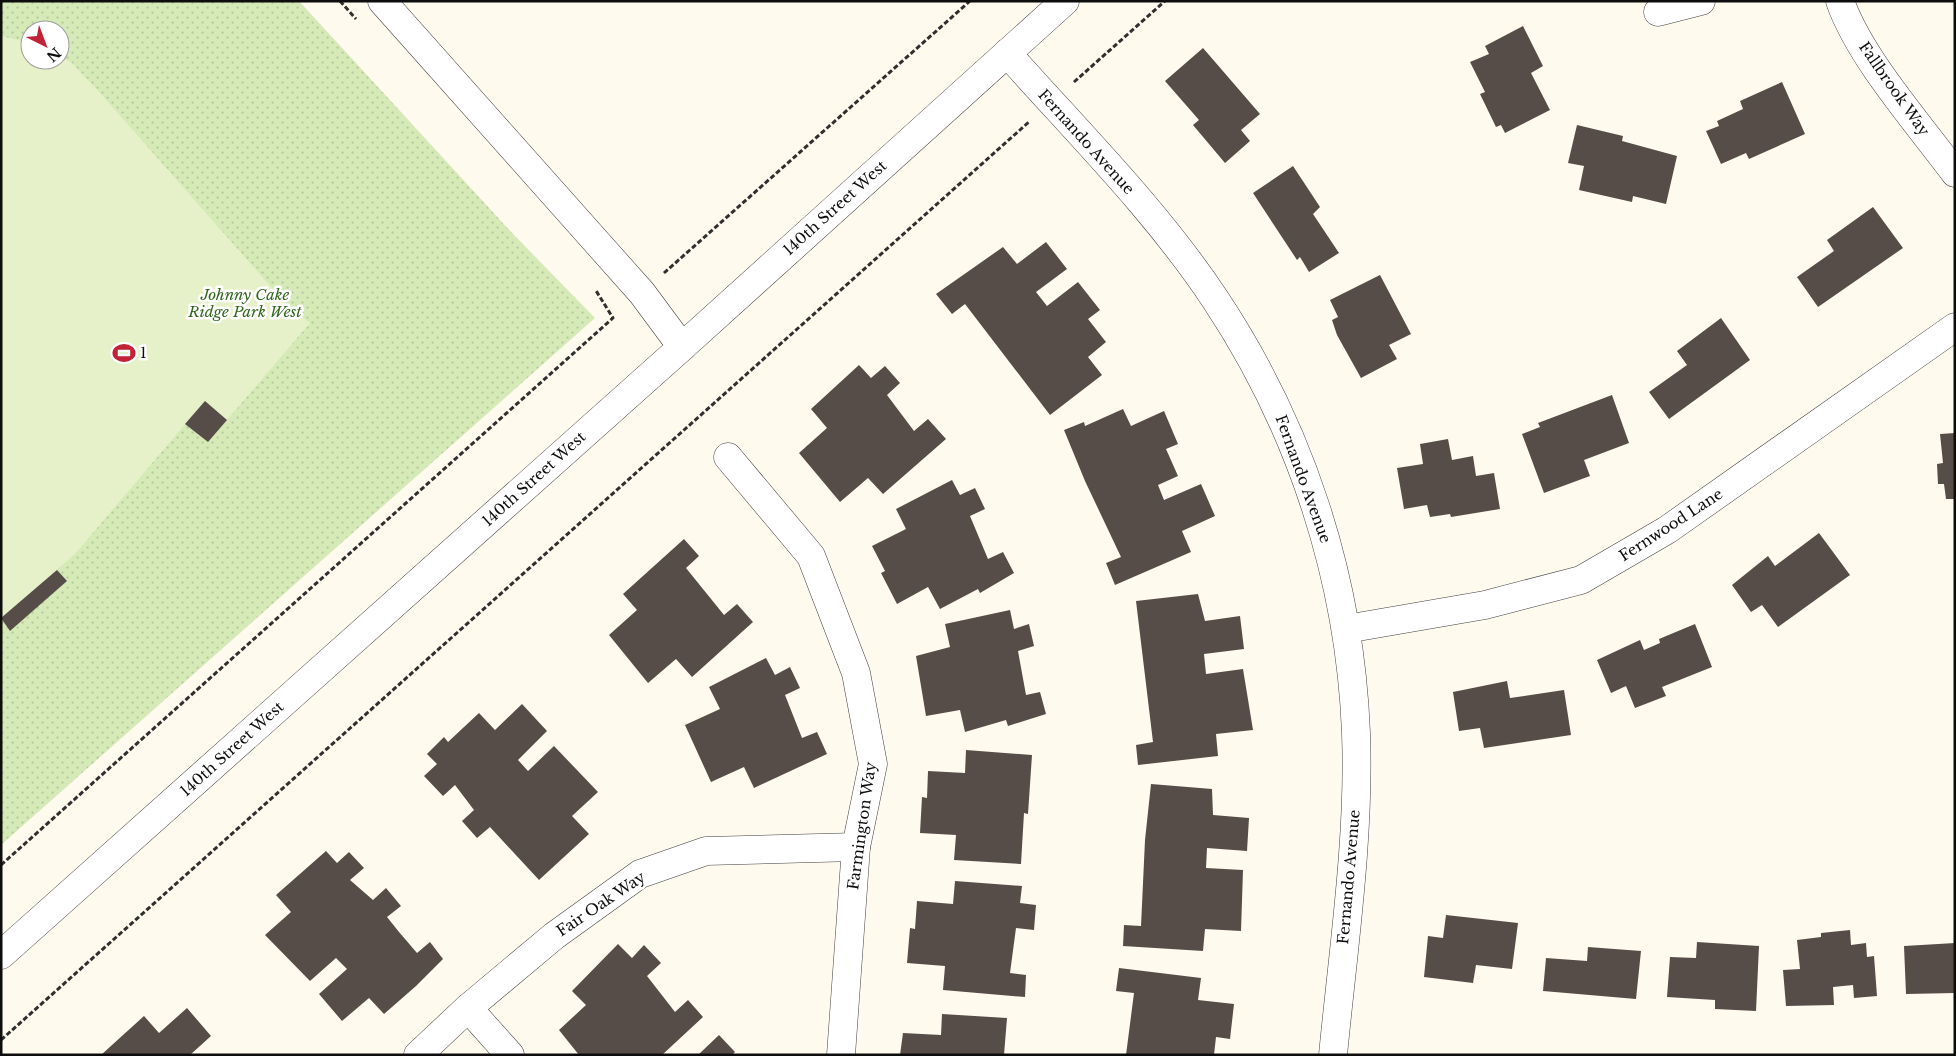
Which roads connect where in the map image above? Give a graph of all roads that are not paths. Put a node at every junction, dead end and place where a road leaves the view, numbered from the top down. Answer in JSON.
{"nodes":[{"id":1,"x":382,"y":1,"type":"edge"},
{"id":2,"x":1065,"y":1,"type":"edge"},
{"id":3,"x":1701,"y":1,"type":"edge"},
{"id":4,"x":1840,"y":1,"type":"edge"},
{"id":5,"x":1658,"y":12,"type":"dead end"},
{"id":6,"x":1007,"y":53,"type":"junction"},
{"id":7,"x":1955,"y":173,"type":"edge"},
{"id":8,"x":1955,"y":327,"type":"edge"},
{"id":9,"x":682,"y":347,"type":"junction"},
{"id":10,"x":728,"y":457,"type":"dead end"},
{"id":11,"x":1346,"y":629,"type":"junction"},
{"id":12,"x":856,"y":847,"type":"junction"},
{"id":13,"x":1,"y":955,"type":"edge"},
{"id":14,"x":468,"y":1008,"type":"junction"},
{"id":15,"x":418,"y":1055,"type":"edge"},
{"id":16,"x":510,"y":1055,"type":"edge"},
{"id":17,"x":841,"y":1055,"type":"edge"},
{"id":18,"x":1333,"y":1055,"type":"edge"}],
"edges":[{"from":1,"to":9,"type":"street"},
{"from":2,"to":6,"type":"street","name":"140th Street West"},
{"from":3,"to":5,"type":"street"},
{"from":4,"to":7,"type":"street","name":"Fallbrook Way"},
{"from":6,"to":9,"type":"street","name":"140th Street West"},
{"from":6,"to":11,"type":"street","name":"Fernando Avenue"},
{"from":8,"to":11,"type":"street","name":"Fernwood Lane"},
{"from":9,"to":13,"type":"street","name":"140th Street West"},
{"from":10,"to":12,"type":"street","name":"Farmington Way"},
{"from":11,"to":18,"type":"street","name":"Fernando Avenue"},
{"from":12,"to":14,"type":"street","name":"Fair Oak Way"},
{"from":12,"to":17,"type":"street","name":"Farmington Way"},
{"from":14,"to":15,"type":"street","name":"Fair Oak Way"},
{"from":14,"to":16,"type":"street"}]}
